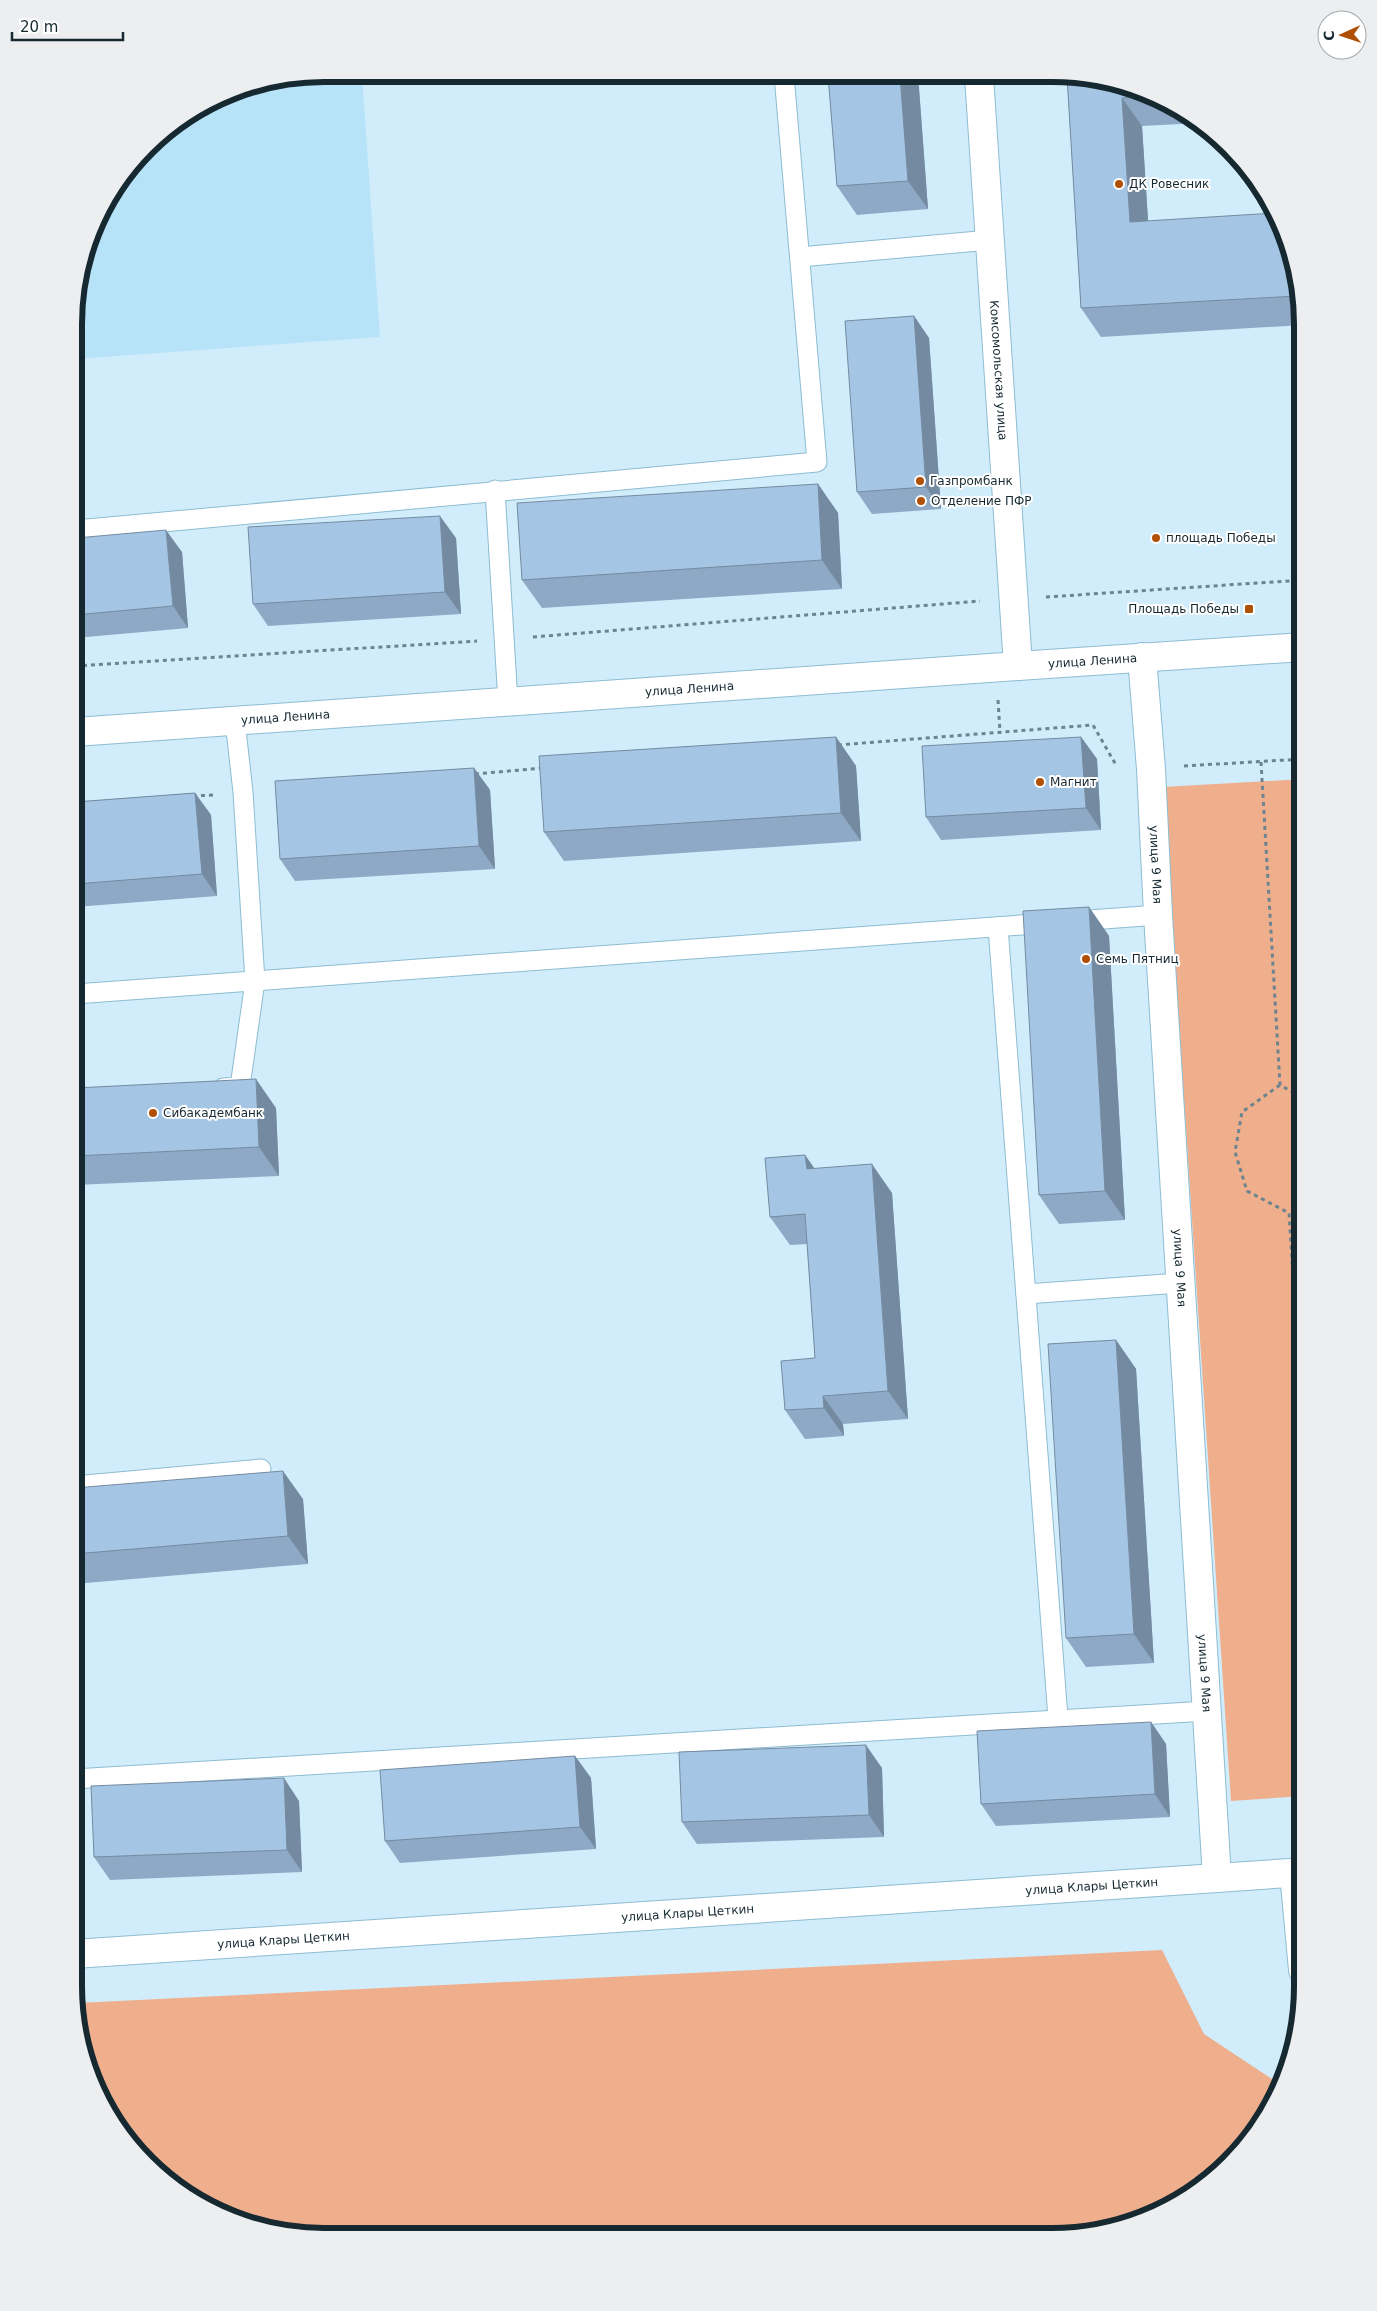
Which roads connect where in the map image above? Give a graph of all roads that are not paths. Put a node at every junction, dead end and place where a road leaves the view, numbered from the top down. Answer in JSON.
{"nodes":[{"id":1,"x":785,"y":82,"type":"edge"},
{"id":2,"x":979,"y":82,"type":"edge"},
{"id":3,"x":990,"y":240,"type":"junction"},
{"id":4,"x":800,"y":256,"type":"junction"},
{"id":5,"x":495,"y":490,"type":"junction"},
{"id":6,"x":82,"y":529,"type":"edge"},
{"id":7,"x":1294,"y":648,"type":"edge"},
{"id":8,"x":1142,"y":657,"type":"junction"},
{"id":9,"x":1018,"y":666,"type":"junction"},
{"id":10,"x":508,"y":702,"type":"junction"},
{"id":11,"x":235,"y":721,"type":"junction"},
{"id":12,"x":82,"y":732,"type":"edge"},
{"id":13,"x":1158,"y":915,"type":"junction"},
{"id":14,"x":998,"y":927,"type":"junction"},
{"id":15,"x":255,"y":981,"type":"junction"},
{"id":16,"x":82,"y":993,"type":"edge"},
{"id":17,"x":201,"y":1089,"type":"edge"},
{"id":18,"x":1180,"y":1283,"type":"junction"},
{"id":19,"x":1026,"y":1294,"type":"junction"},
{"id":20,"x":261,"y":1469,"type":"dead end"},
{"id":21,"x":82,"y":1485,"type":"edge"},
{"id":22,"x":1207,"y":1711,"type":"junction"},
{"id":23,"x":1058,"y":1718,"type":"junction"},
{"id":24,"x":82,"y":1779,"type":"edge"},
{"id":25,"x":1294,"y":1873,"type":"edge"},
{"id":26,"x":1217,"y":1878,"type":"junction"},
{"id":27,"x":82,"y":1953,"type":"edge"}],
"edges":[{"from":1,"to":4,"type":"lane"},
{"from":2,"to":3,"type":"street","name":"Комсомольская улица"},
{"from":3,"to":4,"type":"lane"},
{"from":3,"to":9,"type":"street","name":"Комсомольская улица"},
{"from":4,"to":5,"type":"lane"},
{"from":5,"to":6,"type":"lane"},
{"from":5,"to":10,"type":"lane"},
{"from":7,"to":8,"type":"street","name":"улица Ленина"},
{"from":8,"to":9,"type":"street","name":"улица Ленина"},
{"from":8,"to":13,"type":"street","name":"улица 9 Мая"},
{"from":9,"to":10,"type":"street","name":"улица Ленина"},
{"from":10,"to":11,"type":"street","name":"улица Ленина"},
{"from":11,"to":12,"type":"street","name":"улица Ленина"},
{"from":11,"to":15,"type":"lane"},
{"from":13,"to":14,"type":"lane"},
{"from":13,"to":18,"type":"street","name":"улица 9 Мая"},
{"from":14,"to":15,"type":"lane"},
{"from":14,"to":19,"type":"lane"},
{"from":15,"to":16,"type":"lane"},
{"from":15,"to":17,"type":"lane"},
{"from":18,"to":19,"type":"lane"},
{"from":18,"to":22,"type":"street","name":"улица 9 Мая"},
{"from":19,"to":23,"type":"lane"},
{"from":20,"to":21,"type":"lane"},
{"from":22,"to":23,"type":"lane"},
{"from":22,"to":26,"type":"street","name":"улица 9 Мая"},
{"from":23,"to":24,"type":"lane"},
{"from":25,"to":26,"type":"street","name":"улица Клары Цеткин"},
{"from":26,"to":27,"type":"street","name":"улица Клары Цеткин"}]}
